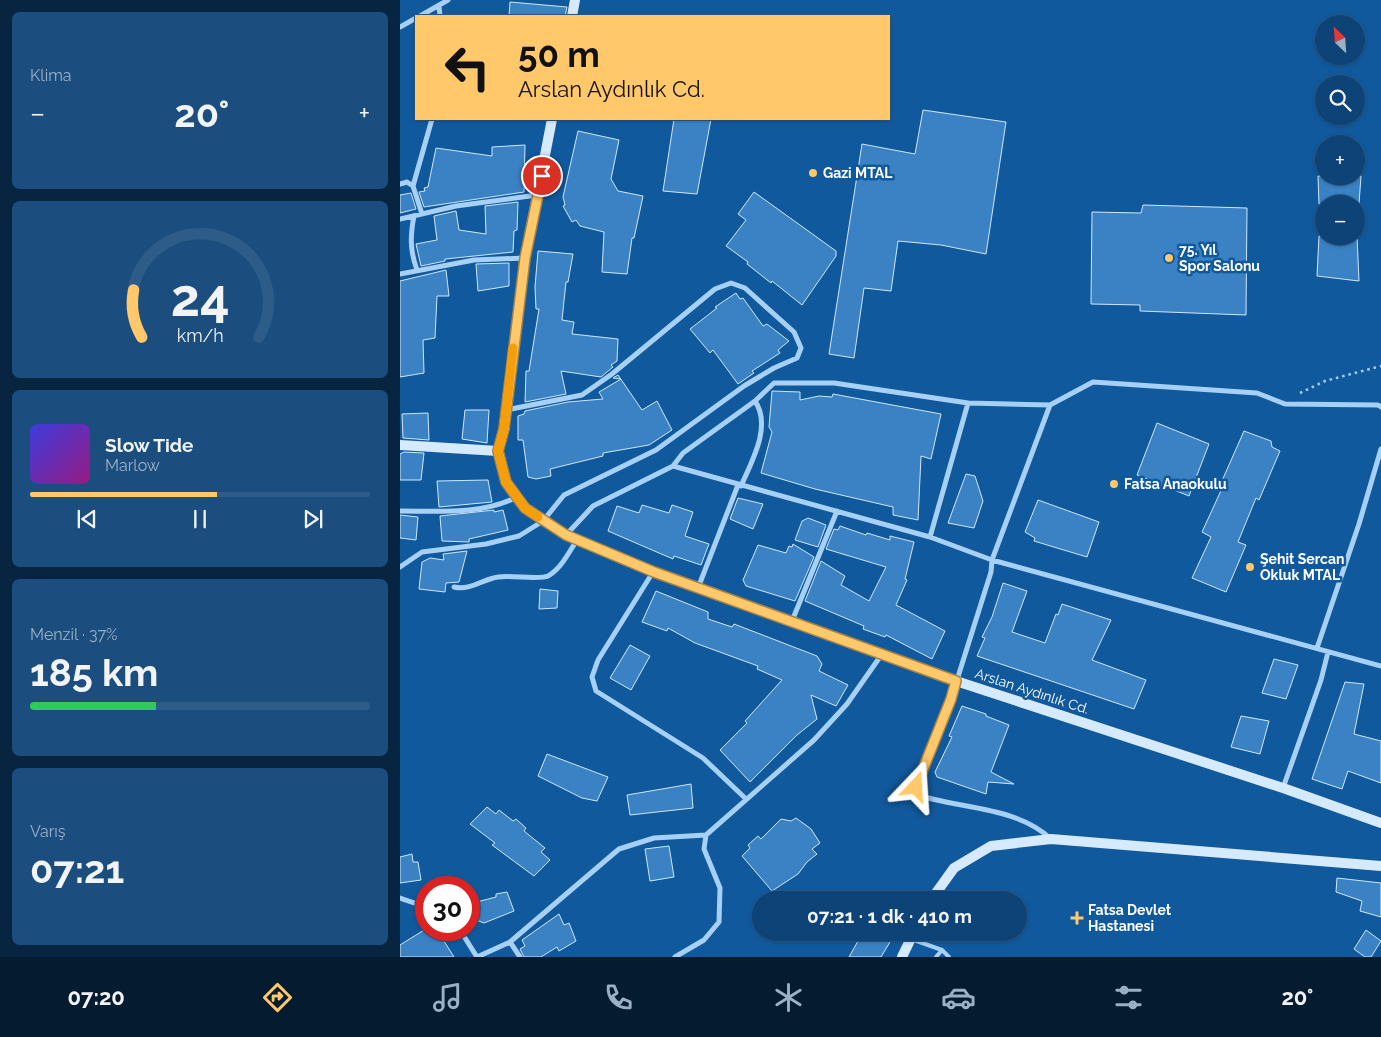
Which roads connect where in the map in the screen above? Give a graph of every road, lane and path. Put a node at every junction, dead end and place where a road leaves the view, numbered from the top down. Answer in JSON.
{"nodes":[{"id":1,"x":448,"y":0,"type":"edge"},
{"id":2,"x":575,"y":0,"type":"edge"},
{"id":3,"x":439,"y":6,"type":"junction"},
{"id":4,"x":422,"y":15,"type":"edge"},
{"id":5,"x":440,"y":15,"type":"edge"},
{"id":6,"x":572,"y":15,"type":"edge"},
{"id":7,"x":415,"y":19,"type":"edge"},
{"id":8,"x":400,"y":27,"type":"edge"},
{"id":9,"x":432,"y":120,"type":"edge"},
{"id":10,"x":552,"y":120,"type":"edge"},
{"id":11,"x":400,"y":184,"type":"edge"},
{"id":12,"x":414,"y":186,"type":"junction"},
{"id":13,"x":538,"y":194,"type":"junction"},
{"id":14,"x":422,"y":214,"type":"junction"},
{"id":15,"x":414,"y":216,"type":"junction"},
{"id":16,"x":400,"y":219,"type":"edge"},
{"id":17,"x":525,"y":258,"type":"junction"},
{"id":18,"x":416,"y":270,"type":"junction"},
{"id":19,"x":400,"y":274,"type":"edge"},
{"id":20,"x":1381,"y":366,"type":"edge"},
{"id":21,"x":755,"y":401,"type":"junction"},
{"id":22,"x":968,"y":403,"type":"junction"},
{"id":23,"x":1280,"y":403,"type":"junction"},
{"id":24,"x":1050,"y":405,"type":"junction"},
{"id":25,"x":1381,"y":407,"type":"edge"},
{"id":26,"x":505,"y":410,"type":"junction"},
{"id":27,"x":400,"y":445,"type":"edge"},
{"id":28,"x":1381,"y":449,"type":"edge"},
{"id":29,"x":498,"y":451,"type":"junction"},
{"id":30,"x":674,"y":466,"type":"junction"},
{"id":31,"x":740,"y":485,"type":"junction"},
{"id":32,"x":517,"y":497,"type":"junction"},
{"id":33,"x":400,"y":511,"type":"edge"},
{"id":34,"x":837,"y":511,"type":"junction"},
{"id":35,"x":543,"y":521,"type":"junction"},
{"id":36,"x":566,"y":535,"type":"junction"},
{"id":37,"x":930,"y":537,"type":"junction"},
{"id":38,"x":577,"y":540,"type":"junction"},
{"id":39,"x":992,"y":560,"type":"junction"},
{"id":40,"x":400,"y":567,"type":"edge"},
{"id":41,"x":654,"y":572,"type":"junction"},
{"id":42,"x":454,"y":587,"type":"dead end"},
{"id":43,"x":698,"y":588,"type":"junction"},
{"id":44,"x":792,"y":621,"type":"junction"},
{"id":45,"x":1317,"y":648,"type":"junction"},
{"id":46,"x":1328,"y":652,"type":"junction"},
{"id":47,"x":882,"y":654,"type":"junction"},
{"id":48,"x":1381,"y":666,"type":"edge"},
{"id":49,"x":956,"y":681,"type":"junction"},
{"id":50,"x":1283,"y":788,"type":"junction"},
{"id":51,"x":746,"y":799,"type":"junction"},
{"id":52,"x":1381,"y":823,"type":"edge"},
{"id":53,"x":706,"y":835,"type":"junction"},
{"id":54,"x":1051,"y":839,"type":"junction"},
{"id":55,"x":1381,"y":866,"type":"edge"},
{"id":56,"x":937,"y":891,"type":"edge"},
{"id":57,"x":400,"y":898,"type":"edge"},
{"id":58,"x":415,"y":903,"type":"edge"},
{"id":59,"x":467,"y":941,"type":"edge"},
{"id":60,"x":910,"y":941,"type":"edge"},
{"id":61,"x":923,"y":941,"type":"edge"},
{"id":62,"x":510,"y":942,"type":"junction"},
{"id":63,"x":942,"y":950,"type":"junction"},
{"id":64,"x":477,"y":957,"type":"edge"},
{"id":65,"x":520,"y":957,"type":"edge"},
{"id":66,"x":675,"y":957,"type":"edge"},
{"id":67,"x":902,"y":957,"type":"edge"},
{"id":68,"x":936,"y":957,"type":"edge"},
{"id":69,"x":949,"y":957,"type":"edge"}],
"edges":[{"from":1,"to":3,"type":"street"},
{"from":2,"to":6,"type":"street"},
{"from":3,"to":4,"type":"street"},
{"from":3,"to":5,"type":"street"},
{"from":7,"to":8,"type":"street"},
{"from":9,"to":12,"type":"street"},
{"from":10,"to":13,"type":"street","name":"Arslan Aydınlık Cd."},
{"from":11,"to":12,"type":"street"},
{"from":12,"to":14,"type":"street"},
{"from":13,"to":14,"type":"street"},
{"from":13,"to":17,"type":"street","name":"Arslan Aydınlık Cd."},
{"from":14,"to":15,"type":"street"},
{"from":15,"to":16,"type":"street"},
{"from":15,"to":18,"type":"street"},
{"from":17,"to":18,"type":"street"},
{"from":17,"to":26,"type":"street","name":"Arslan Aydınlık Cd."},
{"from":18,"to":19,"type":"street"},
{"from":20,"to":23,"type":"path"},
{"from":21,"to":22,"type":"street"},
{"from":21,"to":30,"type":"street"},
{"from":21,"to":31,"type":"street"},
{"from":22,"to":24,"type":"street"},
{"from":22,"to":37,"type":"street"},
{"from":23,"to":24,"type":"street"},
{"from":23,"to":25,"type":"street"},
{"from":24,"to":39,"type":"street"},
{"from":26,"to":29,"type":"street","name":"Arslan Aydınlık Cd."},
{"from":26,"to":35,"type":"street"},
{"from":27,"to":29,"type":"street"},
{"from":28,"to":45,"type":"street"},
{"from":29,"to":32,"type":"street","name":"Arslan Aydınlık Cd."},
{"from":30,"to":31,"type":"street"},
{"from":30,"to":36,"type":"street"},
{"from":31,"to":34,"type":"street"},
{"from":31,"to":43,"type":"street"},
{"from":32,"to":33,"type":"street"},
{"from":32,"to":35,"type":"street","name":"Arslan Aydınlık Cd."},
{"from":34,"to":37,"type":"street"},
{"from":34,"to":44,"type":"street"},
{"from":35,"to":36,"type":"street","name":"Arslan Aydınlık Cd."},
{"from":35,"to":40,"type":"street"},
{"from":36,"to":38,"type":"street","name":"Arslan Aydınlık Cd."},
{"from":37,"to":39,"type":"street"},
{"from":38,"to":41,"type":"street","name":"Arslan Aydınlık Cd."},
{"from":38,"to":42,"type":"street"},
{"from":39,"to":45,"type":"street"},
{"from":39,"to":49,"type":"street"},
{"from":41,"to":43,"type":"street","name":"Arslan Aydınlık Cd."},
{"from":41,"to":51,"type":"street"},
{"from":43,"to":44,"type":"street","name":"Arslan Aydınlık Cd."},
{"from":44,"to":47,"type":"street","name":"Arslan Aydınlık Cd."},
{"from":45,"to":46,"type":"street"},
{"from":46,"to":48,"type":"street"},
{"from":46,"to":50,"type":"street"},
{"from":47,"to":49,"type":"street","name":"Arslan Aydınlık Cd."},
{"from":47,"to":51,"type":"street"},
{"from":49,"to":50,"type":"street","name":"Arslan Aydınlık Cd."},
{"from":49,"to":54,"type":"street"},
{"from":50,"to":52,"type":"street","name":"Arslan Aydınlık Cd."},
{"from":51,"to":53,"type":"street"},
{"from":53,"to":62,"type":"street"},
{"from":53,"to":66,"type":"street"},
{"from":54,"to":55,"type":"street"},
{"from":54,"to":56,"type":"street"},
{"from":57,"to":58,"type":"street"},
{"from":59,"to":64,"type":"street"},
{"from":60,"to":67,"type":"street"},
{"from":61,"to":63,"type":"lane"},
{"from":62,"to":64,"type":"street"},
{"from":62,"to":65,"type":"street"},
{"from":63,"to":68,"type":"lane"},
{"from":63,"to":69,"type":"lane"}]}
